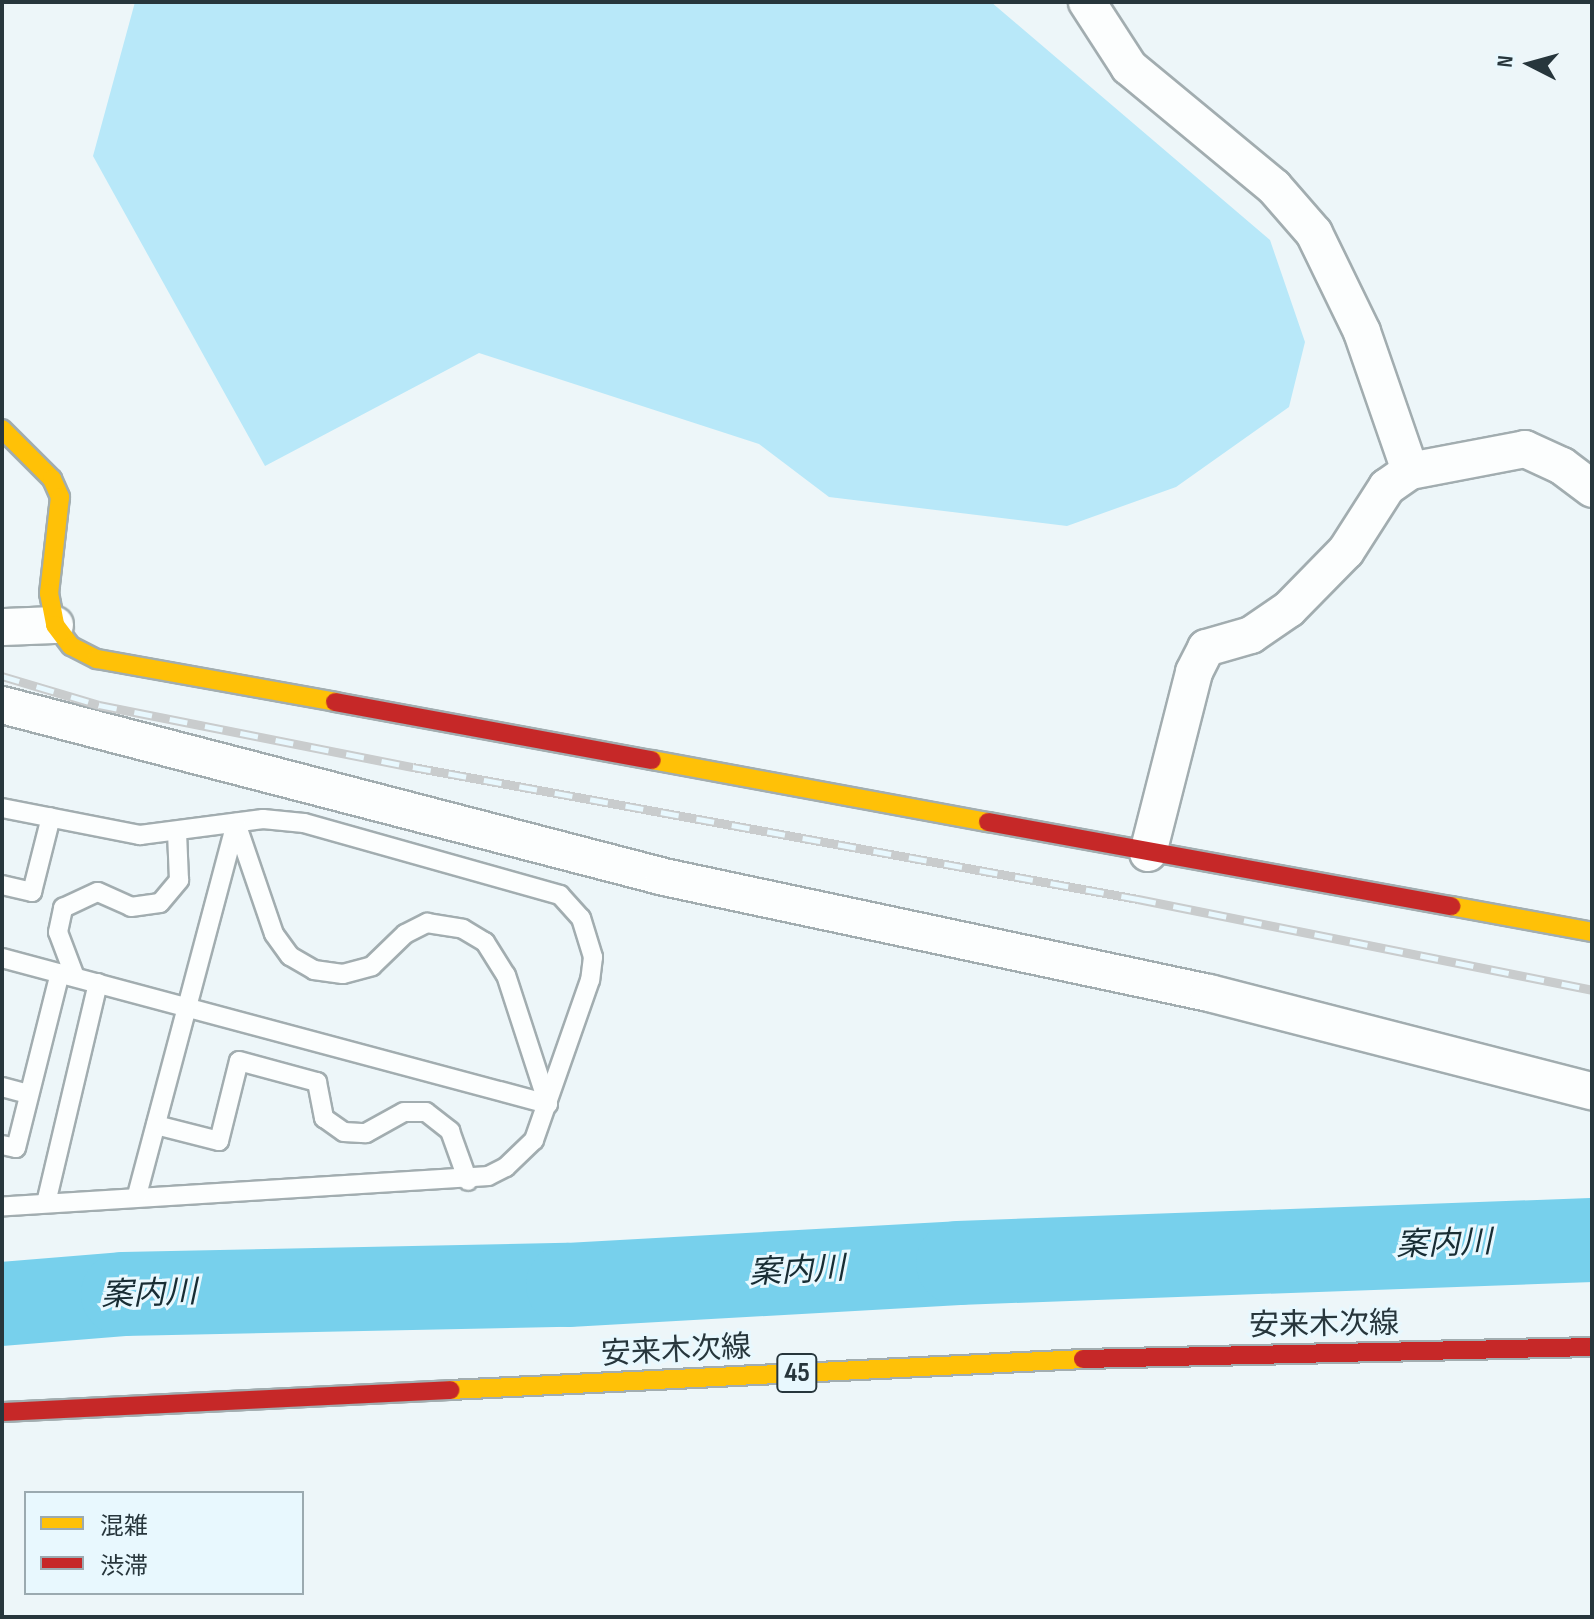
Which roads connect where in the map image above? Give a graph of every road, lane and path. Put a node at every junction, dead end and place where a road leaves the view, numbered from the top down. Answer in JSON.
{"nodes":[{"id":1,"x":1087,"y":2,"type":"edge"},
{"id":2,"x":2,"y":429,"type":"edge"},
{"id":3,"x":1410,"y":471,"type":"junction"},
{"id":4,"x":1592,"y":489,"type":"edge"},
{"id":5,"x":55,"y":625,"type":"junction"},
{"id":6,"x":2,"y":627,"type":"edge"},
{"id":7,"x":2,"y":705,"type":"edge"},
{"id":8,"x":2,"y":808,"type":"edge"},
{"id":9,"x":51,"y":817,"type":"junction"},
{"id":10,"x":236,"y":823,"type":"junction"},
{"id":11,"x":177,"y":833,"type":"junction"},
{"id":12,"x":1148,"y":853,"type":"junction"},
{"id":13,"x":2,"y":885,"type":"edge"},
{"id":14,"x":1592,"y":932,"type":"edge"},
{"id":15,"x":2,"y":958,"type":"edge"},
{"id":16,"x":68,"y":975,"type":"junction"},
{"id":17,"x":98,"y":983,"type":"junction"},
{"id":18,"x":188,"y":1008,"type":"junction"},
{"id":19,"x":2,"y":1087,"type":"edge"},
{"id":20,"x":1592,"y":1091,"type":"edge"},
{"id":21,"x":29,"y":1094,"type":"junction"},
{"id":22,"x":548,"y":1104,"type":"junction"},
{"id":23,"x":156,"y":1125,"type":"junction"},
{"id":24,"x":2,"y":1145,"type":"edge"},
{"id":25,"x":468,"y":1181,"type":"junction"},
{"id":26,"x":137,"y":1195,"type":"junction"},
{"id":27,"x":46,"y":1203,"type":"junction"},
{"id":28,"x":2,"y":1207,"type":"edge"},
{"id":29,"x":1592,"y":1347,"type":"edge"},
{"id":30,"x":2,"y":1412,"type":"edge"}],
"edges":[{"from":1,"to":3,"type":"street"},
{"from":2,"to":5,"type":"street"},
{"from":3,"to":4,"type":"street"},
{"from":3,"to":12,"type":"street"},
{"from":5,"to":6,"type":"street"},
{"from":5,"to":12,"type":"street"},
{"from":7,"to":20,"type":"street"},
{"from":8,"to":9,"type":"lane"},
{"from":9,"to":11,"type":"lane"},
{"from":9,"to":13,"type":"lane"},
{"from":10,"to":11,"type":"lane"},
{"from":10,"to":18,"type":"lane"},
{"from":10,"to":22,"type":"lane"},
{"from":10,"to":22,"type":"lane"},
{"from":11,"to":16,"type":"lane"},
{"from":12,"to":14,"type":"street"},
{"from":15,"to":16,"type":"lane"},
{"from":16,"to":17,"type":"lane"},
{"from":16,"to":21,"type":"lane"},
{"from":17,"to":18,"type":"lane"},
{"from":17,"to":27,"type":"lane"},
{"from":18,"to":22,"type":"lane"},
{"from":18,"to":23,"type":"lane"},
{"from":19,"to":21,"type":"lane"},
{"from":21,"to":24,"type":"lane"},
{"from":22,"to":25,"type":"lane"},
{"from":23,"to":25,"type":"lane"},
{"from":23,"to":26,"type":"lane"},
{"from":25,"to":26,"type":"lane"},
{"from":26,"to":27,"type":"lane"},
{"from":27,"to":28,"type":"lane"},
{"from":29,"to":30,"type":"street","name":"安来木次線","number":"45"}]}
